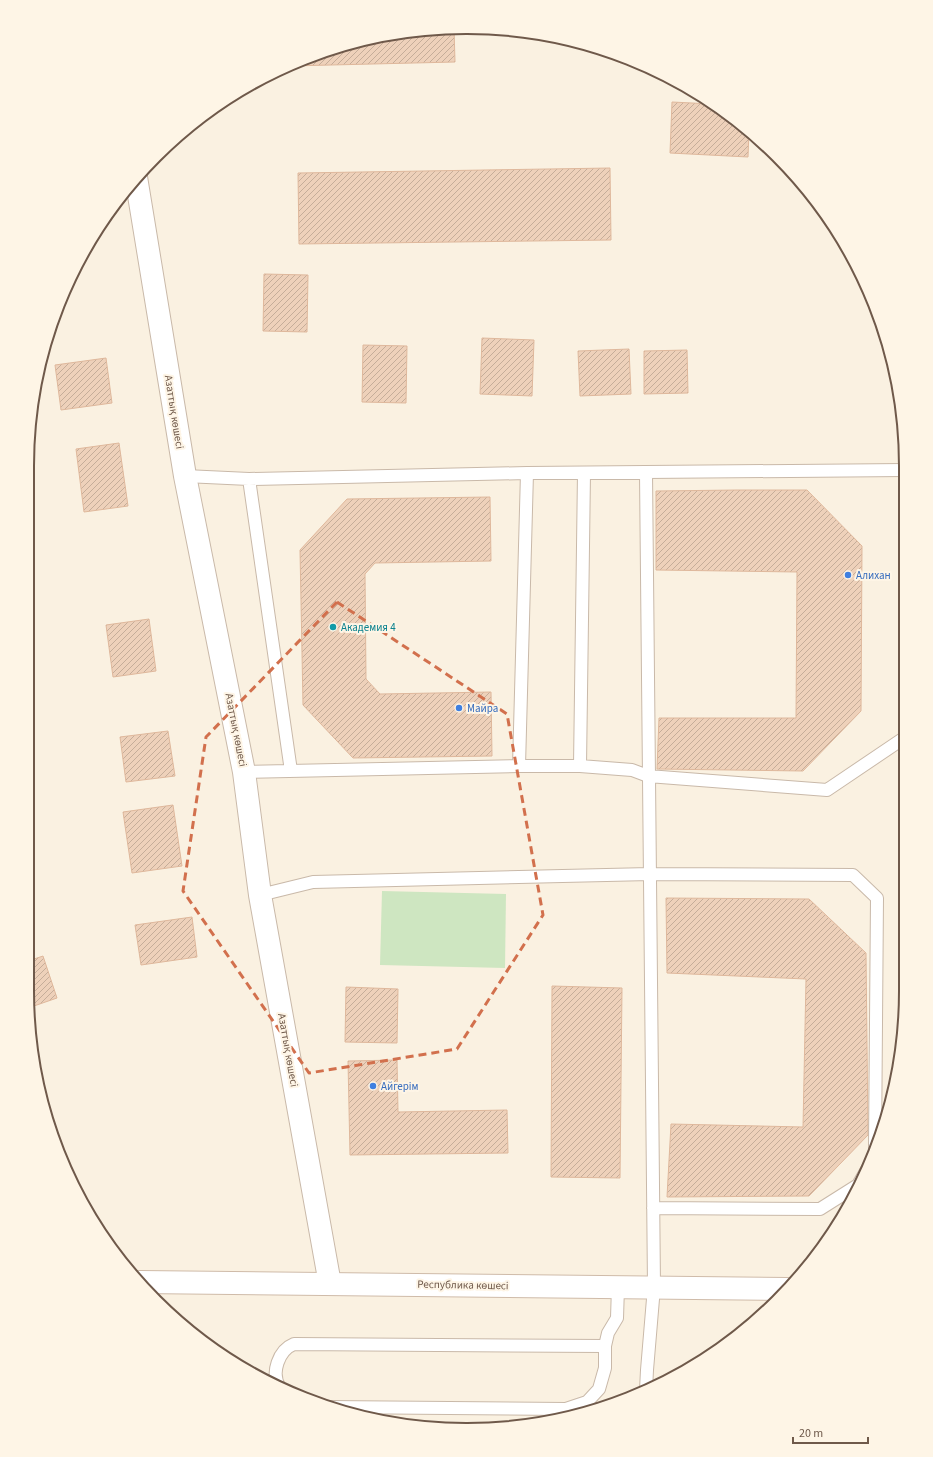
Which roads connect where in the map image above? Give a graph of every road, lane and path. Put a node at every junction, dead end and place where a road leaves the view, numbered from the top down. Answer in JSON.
{"nodes":[{"id":1,"x":137,"y":185,"type":"edge"},
{"id":2,"x":899,"y":470,"type":"edge"},
{"id":3,"x":584,"y":473,"type":"junction"},
{"id":4,"x":646,"y":473,"type":"junction"},
{"id":5,"x":527,"y":474,"type":"junction"},
{"id":6,"x":185,"y":476,"type":"junction"},
{"id":7,"x":249,"y":479,"type":"junction"},
{"id":8,"x":899,"y":741,"type":"edge"},
{"id":9,"x":519,"y":766,"type":"junction"},
{"id":10,"x":580,"y":766,"type":"junction"},
{"id":11,"x":291,"y":771,"type":"junction"},
{"id":12,"x":244,"y":772,"type":"junction"},
{"id":13,"x":648,"y":776,"type":"junction"},
{"id":14,"x":650,"y":874,"type":"junction"},
{"id":15,"x":260,"y":895,"type":"junction"},
{"id":16,"x":875,"y":1132,"type":"edge"},
{"id":17,"x":849,"y":1191,"type":"edge"},
{"id":18,"x":653,"y":1208,"type":"junction"},
{"id":19,"x":147,"y":1282,"type":"edge"},
{"id":20,"x":330,"y":1284,"type":"junction"},
{"id":21,"x":618,"y":1287,"type":"junction"},
{"id":22,"x":654,"y":1287,"type":"junction"},
{"id":23,"x":779,"y":1289,"type":"edge"},
{"id":24,"x":605,"y":1346,"type":"junction"},
{"id":25,"x":277,"y":1379,"type":"edge"},
{"id":26,"x":646,"y":1383,"type":"edge"},
{"id":27,"x":353,"y":1407,"type":"edge"}],
"edges":[{"from":1,"to":6,"type":"street","name":"Азаттық көшесі"},
{"from":2,"to":4,"type":"lane"},
{"from":3,"to":4,"type":"lane"},
{"from":3,"to":5,"type":"lane"},
{"from":3,"to":10,"type":"lane"},
{"from":4,"to":13,"type":"lane"},
{"from":5,"to":7,"type":"lane"},
{"from":5,"to":9,"type":"lane"},
{"from":6,"to":7,"type":"lane"},
{"from":6,"to":12,"type":"street","name":"Азаттық көшесі"},
{"from":7,"to":11,"type":"lane"},
{"from":8,"to":13,"type":"lane"},
{"from":9,"to":10,"type":"lane"},
{"from":9,"to":11,"type":"lane"},
{"from":10,"to":13,"type":"lane"},
{"from":11,"to":12,"type":"lane"},
{"from":12,"to":15,"type":"street","name":"Азаттық көшесі"},
{"from":13,"to":14,"type":"lane"},
{"from":14,"to":15,"type":"lane"},
{"from":14,"to":16,"type":"lane"},
{"from":14,"to":18,"type":"lane"},
{"from":15,"to":20,"type":"street","name":"Азаттық көшесі"},
{"from":17,"to":18,"type":"lane"},
{"from":18,"to":22,"type":"lane"},
{"from":19,"to":20,"type":"street","name":"Республика көшесі"},
{"from":20,"to":21,"type":"street","name":"Республика көшесі"},
{"from":21,"to":22,"type":"street","name":"Республика көшесі"},
{"from":21,"to":24,"type":"lane"},
{"from":22,"to":23,"type":"street","name":"Республика көшесі"},
{"from":22,"to":26,"type":"lane"},
{"from":24,"to":25,"type":"lane"},
{"from":24,"to":27,"type":"lane"}]}
